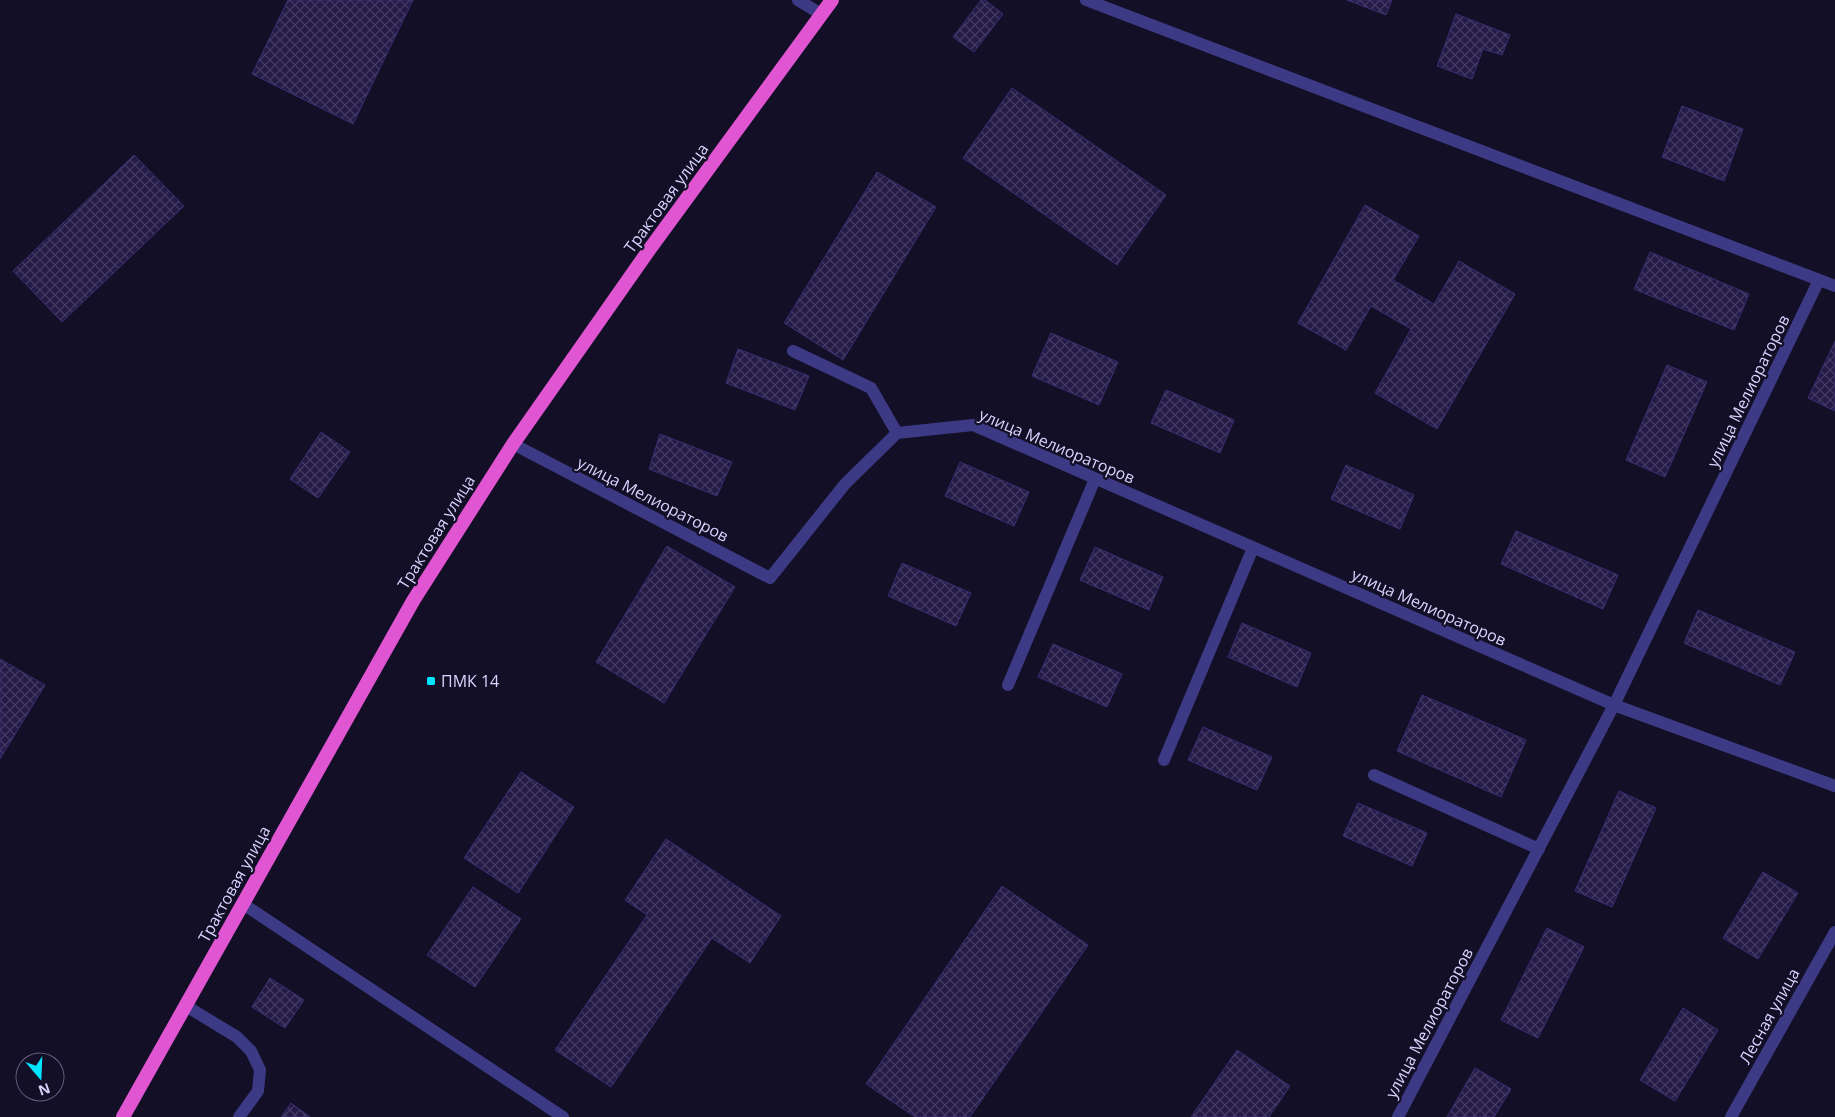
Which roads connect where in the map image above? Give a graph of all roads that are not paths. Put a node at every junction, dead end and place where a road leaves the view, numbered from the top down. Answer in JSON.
{"nodes":[{"id":1,"x":798,"y":0,"type":"edge"},
{"id":2,"x":832,"y":0,"type":"edge"},
{"id":3,"x":1086,"y":0,"type":"edge"},
{"id":4,"x":1109,"y":3,"type":"edge"},
{"id":5,"x":822,"y":14,"type":"junction"},
{"id":6,"x":1819,"y":280,"type":"junction"},
{"id":7,"x":1835,"y":286,"type":"edge"},
{"id":8,"x":793,"y":351,"type":"dead end"},
{"id":9,"x":896,"y":433,"type":"junction"},
{"id":10,"x":512,"y":444,"type":"junction"},
{"id":11,"x":1095,"y":479,"type":"junction"},
{"id":12,"x":1253,"y":548,"type":"junction"},
{"id":13,"x":1008,"y":685,"type":"dead end"},
{"id":14,"x":1614,"y":705,"type":"junction"},
{"id":15,"x":1164,"y":760,"type":"dead end"},
{"id":16,"x":1374,"y":775,"type":"dead end"},
{"id":17,"x":1835,"y":786,"type":"edge"},
{"id":18,"x":1539,"y":848,"type":"junction"},
{"id":19,"x":243,"y":904,"type":"junction"},
{"id":20,"x":1835,"y":932,"type":"edge"},
{"id":21,"x":186,"y":1006,"type":"junction"},
{"id":22,"x":123,"y":1117,"type":"edge"},
{"id":23,"x":239,"y":1117,"type":"edge"},
{"id":24,"x":563,"y":1117,"type":"edge"},
{"id":25,"x":1398,"y":1117,"type":"edge"},
{"id":26,"x":1731,"y":1117,"type":"edge"}],
"edges":[{"from":1,"to":5,"type":"street"},
{"from":2,"to":5,"type":"highway","name":"Трактовая улица"},
{"from":3,"to":4,"type":"street"},
{"from":4,"to":6,"type":"street"},
{"from":5,"to":10,"type":"highway","name":"Трактовая улица"},
{"from":6,"to":7,"type":"street"},
{"from":6,"to":14,"type":"street","name":"улица Мелиораторов"},
{"from":8,"to":9,"type":"street"},
{"from":9,"to":10,"type":"street","name":"улица Мелиораторов"},
{"from":9,"to":11,"type":"street","name":"улица Мелиораторов"},
{"from":10,"to":19,"type":"highway","name":"Трактовая улица"},
{"from":11,"to":12,"type":"street","name":"улица Мелиораторов"},
{"from":11,"to":13,"type":"street"},
{"from":12,"to":14,"type":"street","name":"улица Мелиораторов"},
{"from":12,"to":15,"type":"street"},
{"from":14,"to":17,"type":"street"},
{"from":14,"to":18,"type":"street","name":"улица Мелиораторов"},
{"from":16,"to":18,"type":"street"},
{"from":18,"to":25,"type":"street","name":"улица Мелиораторов"},
{"from":19,"to":21,"type":"highway","name":"Трактовая улица"},
{"from":19,"to":24,"type":"street"},
{"from":20,"to":26,"type":"street","name":"Лесная улица"},
{"from":21,"to":22,"type":"highway","name":"Трактовая улица"},
{"from":21,"to":23,"type":"street"}]}
